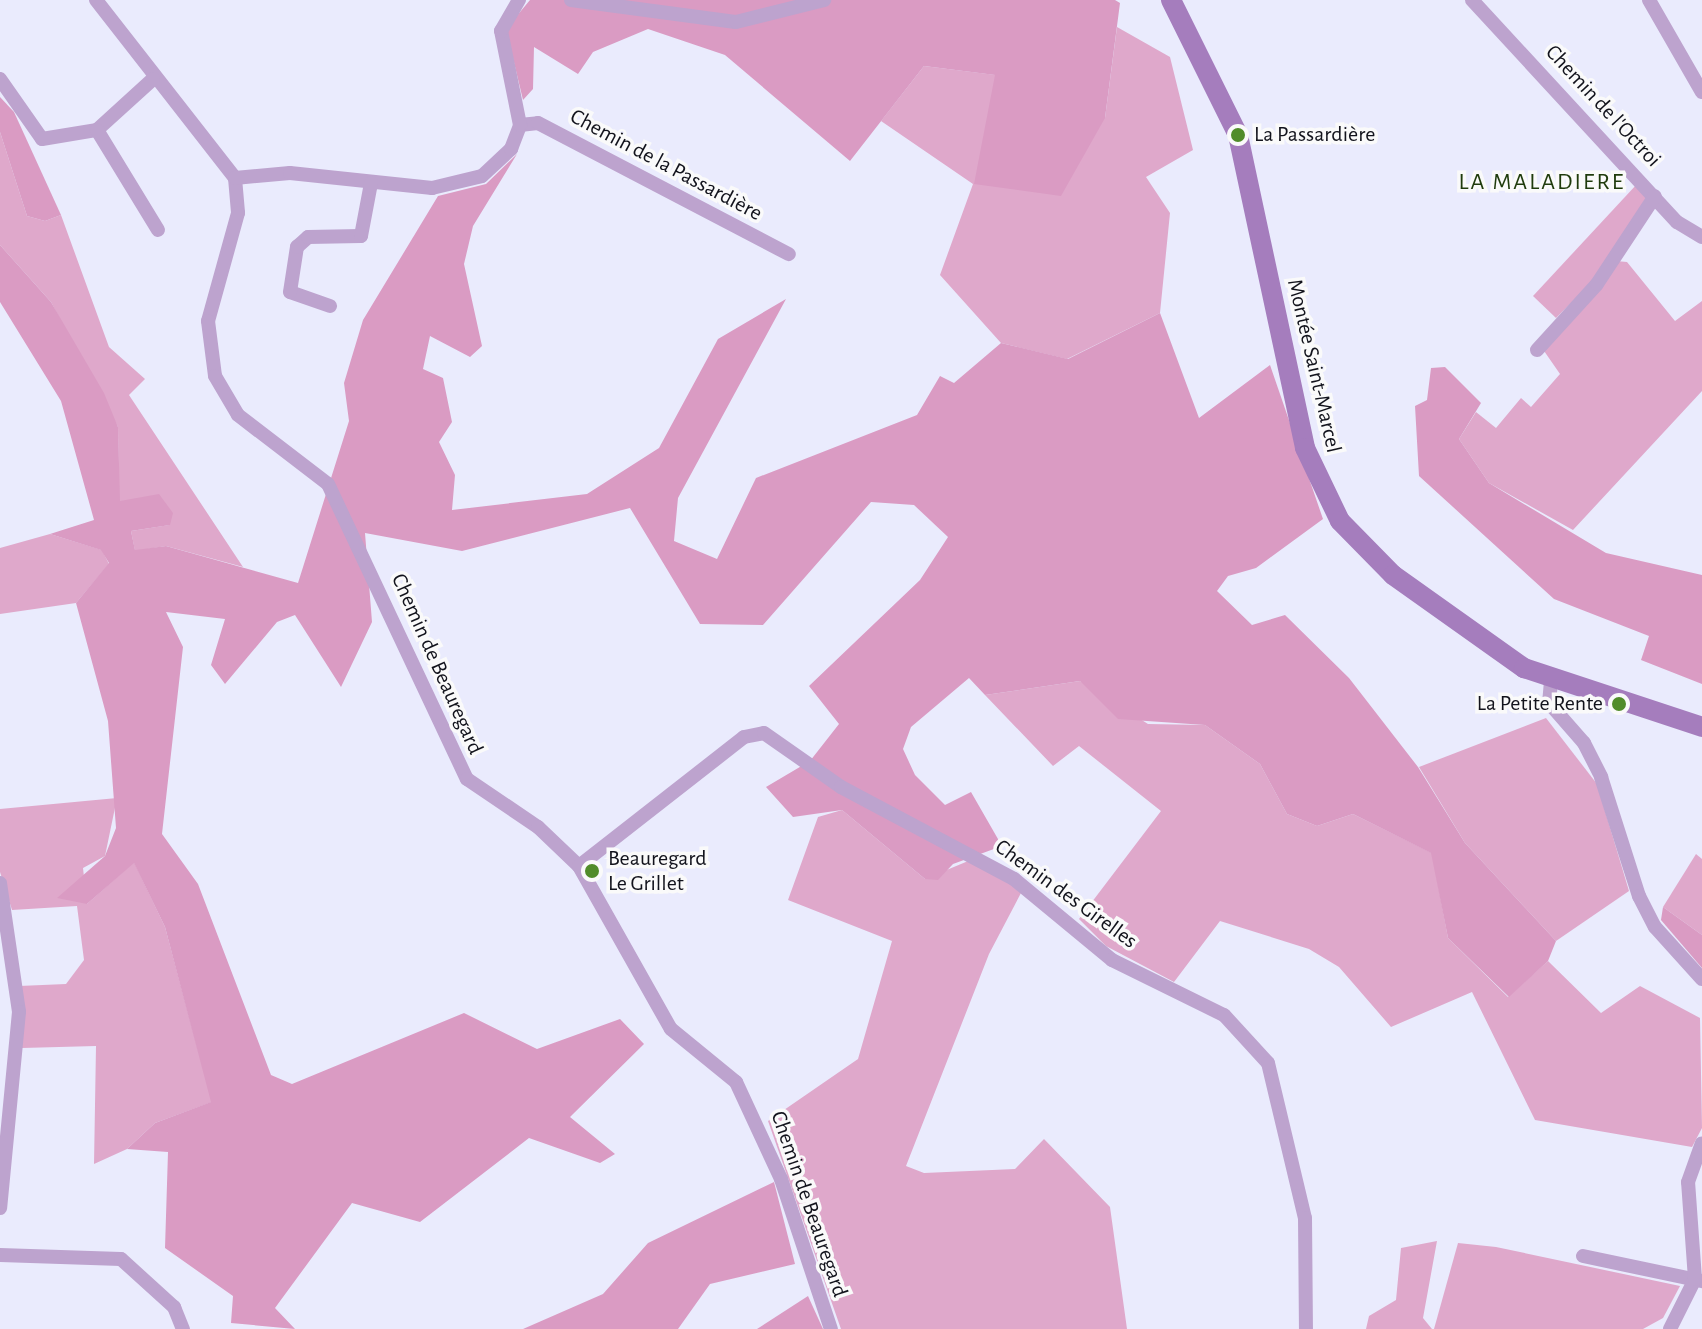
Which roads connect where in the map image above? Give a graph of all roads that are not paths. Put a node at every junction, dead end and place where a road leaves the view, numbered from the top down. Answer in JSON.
{"nodes":[{"id":1,"x":96,"y":0,"type":"edge"},
{"id":2,"x":519,"y":0,"type":"edge"},
{"id":3,"x":571,"y":0,"type":"edge"},
{"id":4,"x":824,"y":0,"type":"edge"},
{"id":5,"x":1171,"y":0,"type":"edge"},
{"id":6,"x":1472,"y":0,"type":"edge"},
{"id":7,"x":1649,"y":0,"type":"edge"},
{"id":8,"x":0,"y":79,"type":"edge"},
{"id":9,"x":153,"y":79,"type":"junction"},
{"id":10,"x":1702,"y":92,"type":"edge"},
{"id":11,"x":520,"y":125,"type":"junction"},
{"id":12,"x":97,"y":130,"type":"junction"},
{"id":13,"x":235,"y":178,"type":"junction"},
{"id":14,"x":371,"y":183,"type":"junction"},
{"id":15,"x":1655,"y":196,"type":"junction"},
{"id":16,"x":158,"y":230,"type":"dead end"},
{"id":17,"x":1702,"y":237,"type":"edge"},
{"id":18,"x":789,"y":254,"type":"dead end"},
{"id":19,"x":330,"y":306,"type":"dead end"},
{"id":20,"x":1537,"y":350,"type":"dead end"},
{"id":21,"x":1551,"y":681,"type":"junction"},
{"id":22,"x":1702,"y":727,"type":"edge"},
{"id":23,"x":579,"y":866,"type":"junction"},
{"id":24,"x":0,"y":883,"type":"edge"},
{"id":25,"x":1702,"y":979,"type":"edge"},
{"id":26,"x":1702,"y":1143,"type":"edge"},
{"id":27,"x":0,"y":1208,"type":"edge"},
{"id":28,"x":0,"y":1255,"type":"edge"},
{"id":29,"x":1583,"y":1256,"type":"dead end"},
{"id":30,"x":1699,"y":1280,"type":"edge"},
{"id":31,"x":183,"y":1329,"type":"edge"},
{"id":32,"x":831,"y":1329,"type":"edge"},
{"id":33,"x":1306,"y":1329,"type":"edge"},
{"id":34,"x":1670,"y":1329,"type":"edge"}],
"edges":[{"from":1,"to":9,"type":"street"},
{"from":2,"to":11,"type":"street"},
{"from":3,"to":4,"type":"street"},
{"from":5,"to":21,"type":"main road","name":"Montée Saint-Marcel"},
{"from":6,"to":15,"type":"street","name":"Chemin de l'Octroi"},
{"from":7,"to":10,"type":"street"},
{"from":8,"to":12,"type":"street"},
{"from":9,"to":12,"type":"street"},
{"from":9,"to":13,"type":"street"},
{"from":11,"to":14,"type":"street"},
{"from":11,"to":18,"type":"street","name":"Chemin de la Passardière"},
{"from":12,"to":16,"type":"street"},
{"from":13,"to":14,"type":"street"},
{"from":13,"to":23,"type":"street","name":"Chemin de Beauregard"},
{"from":14,"to":19,"type":"street"},
{"from":15,"to":17,"type":"street","name":"Chemin de l'Octroi"},
{"from":15,"to":20,"type":"street"},
{"from":21,"to":22,"type":"main road","name":"Montée Saint-Marcel"},
{"from":21,"to":25,"type":"street"},
{"from":23,"to":32,"type":"street","name":"Chemin de Beauregard"},
{"from":23,"to":33,"type":"street","name":"Chemin des Girelles"},
{"from":24,"to":27,"type":"street"},
{"from":26,"to":30,"type":"street"},
{"from":28,"to":31,"type":"street"},
{"from":29,"to":30,"type":"street"},
{"from":30,"to":34,"type":"street"}]}
